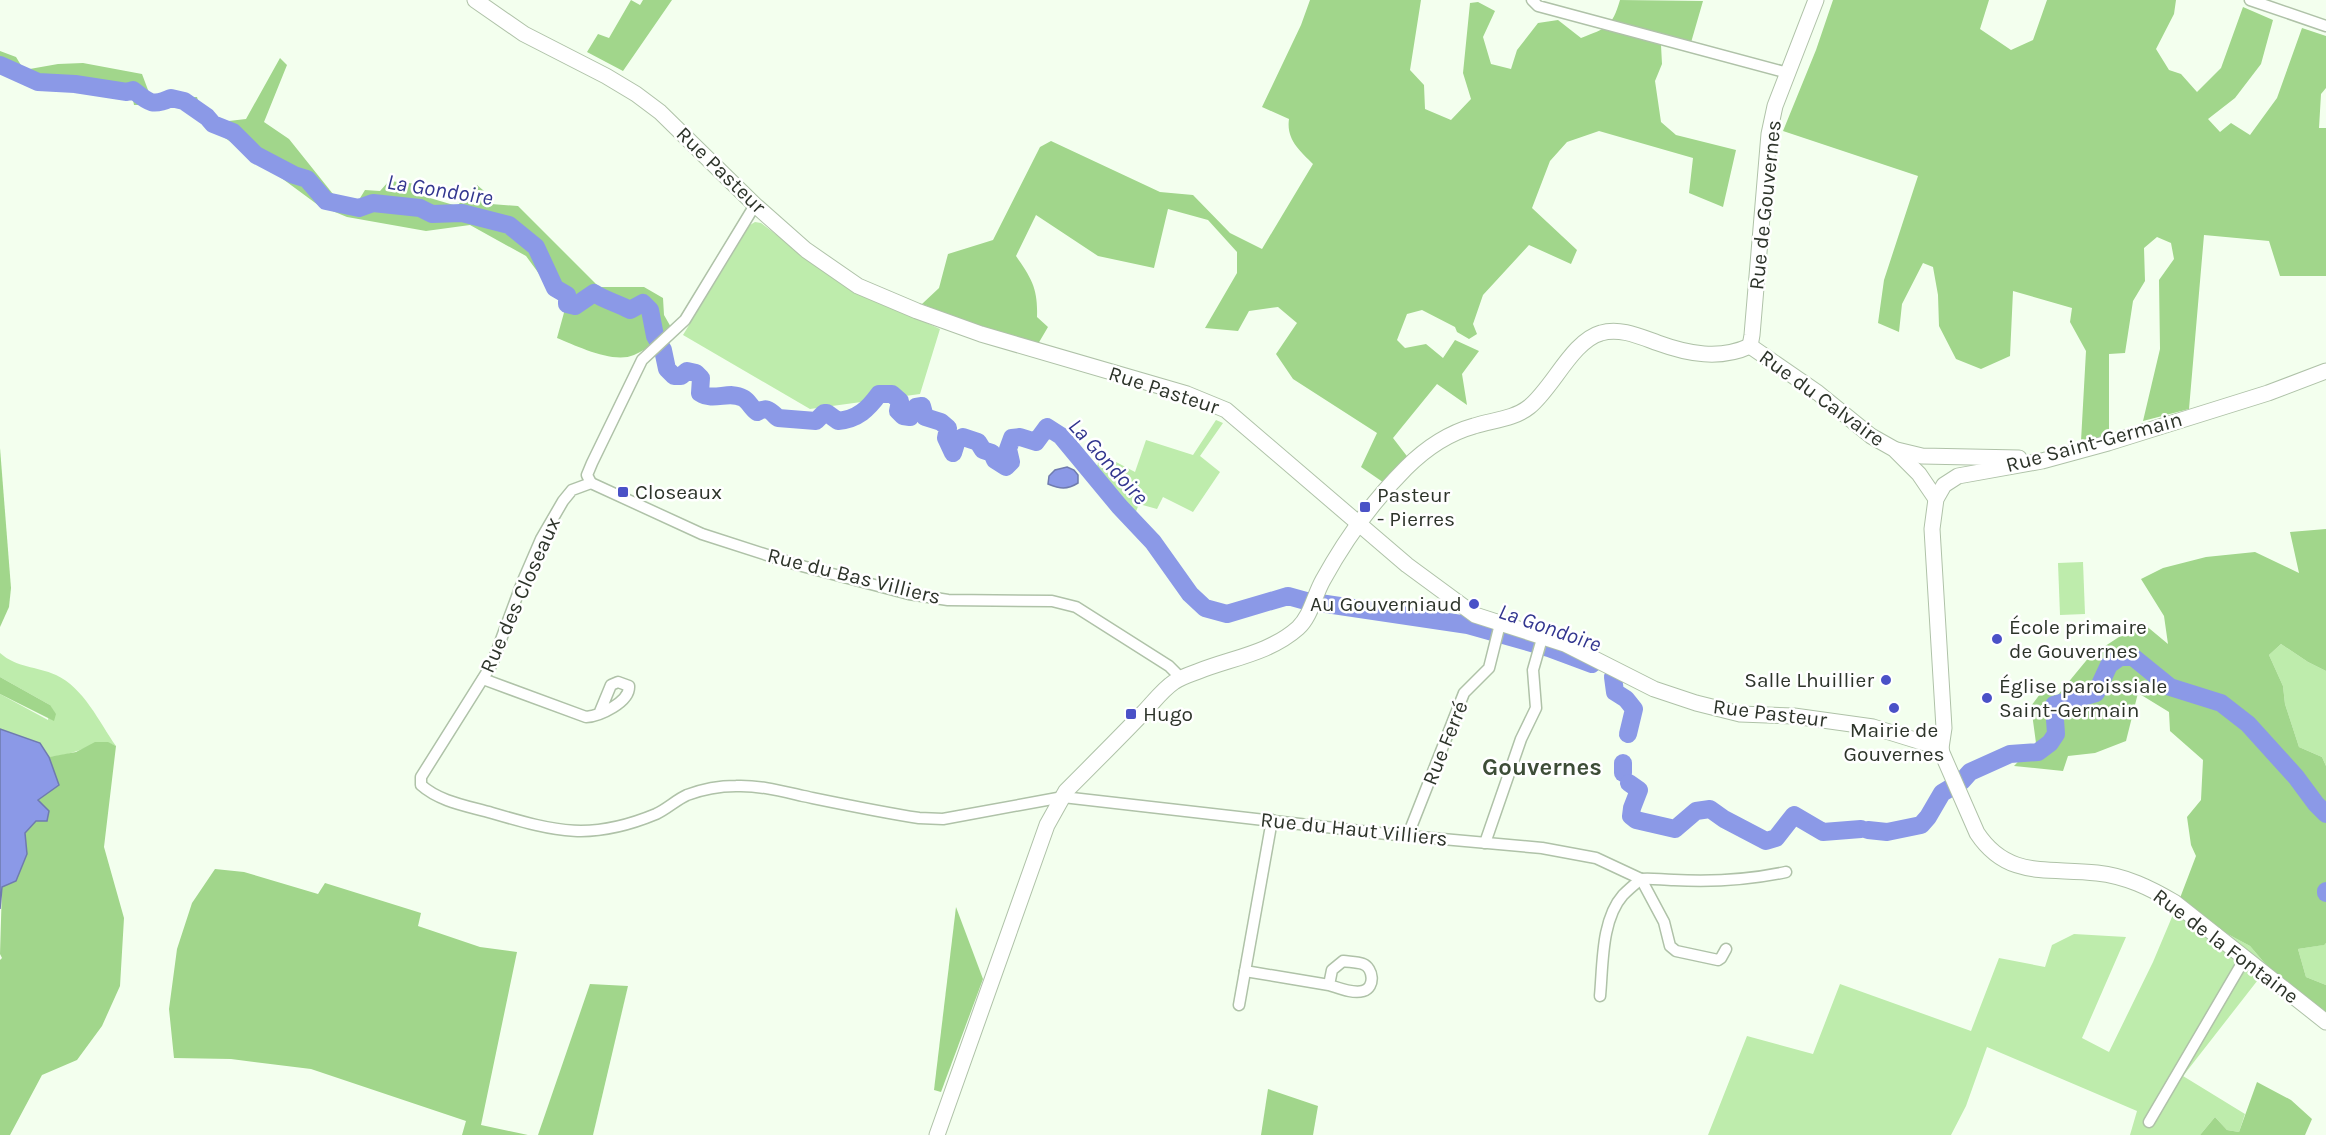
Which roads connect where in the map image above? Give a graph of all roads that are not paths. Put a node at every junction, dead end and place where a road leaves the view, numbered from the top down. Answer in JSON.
{"nodes":[{"id":1,"x":475,"y":0,"type":"edge"},
{"id":2,"x":1532,"y":0,"type":"edge"},
{"id":3,"x":1816,"y":0,"type":"edge"},
{"id":4,"x":2250,"y":0,"type":"edge"},
{"id":5,"x":2286,"y":5,"type":"edge"},
{"id":6,"x":2326,"y":26,"type":"edge"},
{"id":7,"x":1788,"y":72,"type":"junction"},
{"id":8,"x":755,"y":205,"type":"junction"},
{"id":9,"x":1750,"y":346,"type":"junction"},
{"id":10,"x":2326,"y":371,"type":"edge"},
{"id":11,"x":1894,"y":450,"type":"junction"},
{"id":12,"x":2033,"y":461,"type":"junction"},
{"id":13,"x":591,"y":483,"type":"junction"},
{"id":14,"x":1936,"y":500,"type":"junction"},
{"id":15,"x":1359,"y":524,"type":"junction"},
{"id":16,"x":1498,"y":631,"type":"junction"},
{"id":17,"x":1541,"y":642,"type":"junction"},
{"id":18,"x":1181,"y":678,"type":"junction"},
{"id":19,"x":483,"y":679,"type":"junction"},
{"id":20,"x":599,"y":714,"type":"dead end"},
{"id":21,"x":1941,"y":748,"type":"junction"},
{"id":22,"x":421,"y":785,"type":"joint"},
{"id":23,"x":1063,"y":797,"type":"junction"},
{"id":24,"x":1272,"y":820,"type":"junction"},
{"id":25,"x":1407,"y":835,"type":"junction"},
{"id":26,"x":1485,"y":843,"type":"junction"},
{"id":27,"x":1786,"y":872,"type":"dead end"},
{"id":28,"x":1641,"y":879,"type":"junction"},
{"id":29,"x":1726,"y":949,"type":"dead end"},
{"id":30,"x":2245,"y":958,"type":"junction"},
{"id":31,"x":1245,"y":971,"type":"junction"},
{"id":32,"x":1329,"y":985,"type":"dead end"},
{"id":33,"x":1600,"y":996,"type":"dead end"},
{"id":34,"x":1239,"y":1005,"type":"dead end"},
{"id":35,"x":2326,"y":1022,"type":"edge"},
{"id":36,"x":2150,"y":1122,"type":"dead end"},
{"id":37,"x":937,"y":1135,"type":"edge"}],
"edges":[{"from":1,"to":8,"type":"street","name":"Rue Pasteur"},
{"from":2,"to":7,"type":"street"},
{"from":3,"to":7,"type":"street","name":"Rue de Gouvernes"},
{"from":4,"to":5,"type":"street"},
{"from":5,"to":6,"type":"street"},
{"from":7,"to":9,"type":"street","name":"Rue de Gouvernes"},
{"from":8,"to":13,"type":"street"},
{"from":8,"to":15,"type":"street","name":"Rue Pasteur"},
{"from":9,"to":11,"type":"street","name":"Rue du Calvaire"},
{"from":9,"to":15,"type":"street"},
{"from":10,"to":12,"type":"street","name":"Rue Saint-Germain"},
{"from":11,"to":12,"type":"street","name":"Rue du Calvaire"},
{"from":11,"to":14,"type":"street","name":"Rue du Calvaire"},
{"from":12,"to":14,"type":"street","name":"Rue Saint-Germain"},
{"from":13,"to":18,"type":"street","name":"Rue du Bas Villiers"},
{"from":13,"to":19,"type":"street","name":"Rue des Closeaux"},
{"from":14,"to":21,"type":"street"},
{"from":15,"to":16,"type":"street","name":"Rue Pasteur"},
{"from":15,"to":18,"type":"street"},
{"from":16,"to":17,"type":"street","name":"Rue Pasteur"},
{"from":16,"to":25,"type":"street","name":"Rue Ferré"},
{"from":17,"to":21,"type":"street","name":"Rue Pasteur"},
{"from":17,"to":26,"type":"street"},
{"from":18,"to":23,"type":"street"},
{"from":19,"to":20,"type":"street"},
{"from":19,"to":22,"type":"street","name":"Rue des Closeaux"},
{"from":21,"to":30,"type":"street","name":"Rue de la Fontaine"},
{"from":22,"to":23,"type":"street","name":"Rue du Haut Villiers"},
{"from":23,"to":24,"type":"street","name":"Rue du Haut Villiers"},
{"from":23,"to":37,"type":"street"},
{"from":24,"to":25,"type":"street","name":"Rue du Haut Villiers"},
{"from":24,"to":31,"type":"street"},
{"from":25,"to":26,"type":"street","name":"Rue du Haut Villiers"},
{"from":26,"to":28,"type":"street","name":"Rue du Haut Villiers"},
{"from":27,"to":28,"type":"street"},
{"from":28,"to":29,"type":"street"},
{"from":28,"to":33,"type":"street"},
{"from":30,"to":35,"type":"street","name":"Rue de la Fontaine"},
{"from":30,"to":36,"type":"street"},
{"from":31,"to":32,"type":"street"},
{"from":31,"to":34,"type":"street"}]}
